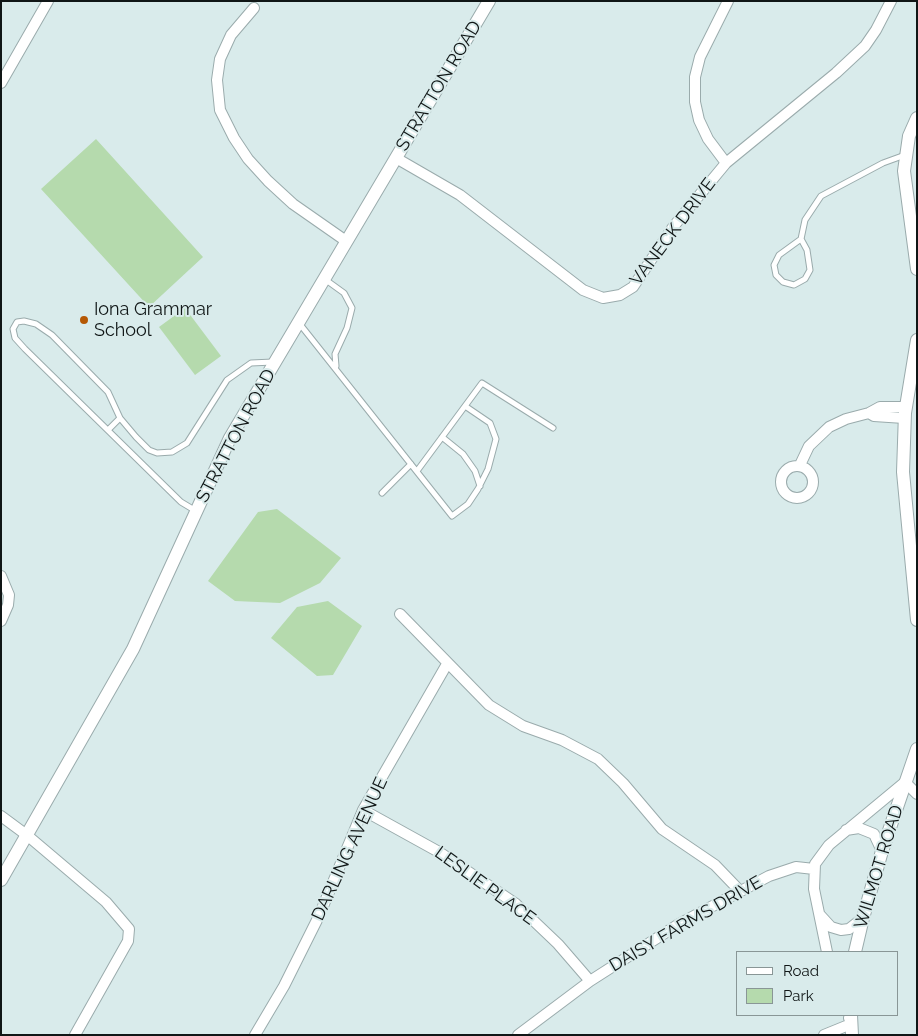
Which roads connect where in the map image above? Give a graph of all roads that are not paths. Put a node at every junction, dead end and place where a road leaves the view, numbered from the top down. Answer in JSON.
{"nodes":[{"id":1,"x":48,"y":1,"type":"edge"},
{"id":2,"x":489,"y":1,"type":"edge"},
{"id":3,"x":728,"y":1,"type":"edge"},
{"id":4,"x":891,"y":1,"type":"edge"},
{"id":5,"x":254,"y":8,"type":"dead end"},
{"id":6,"x":1,"y":83,"type":"edge"},
{"id":7,"x":917,"y":118,"type":"edge"},
{"id":8,"x":906,"y":155,"type":"junction"},
{"id":9,"x":396,"y":158,"type":"junction"},
{"id":10,"x":726,"y":163,"type":"junction"},
{"id":11,"x":800,"y":239,"type":"junction"},
{"id":12,"x":346,"y":241,"type":"junction"},
{"id":13,"x":917,"y":269,"type":"edge"},
{"id":14,"x":324,"y":278,"type":"junction"},
{"id":15,"x":298,"y":322,"type":"junction"},
{"id":16,"x":917,"y":340,"type":"edge"},
{"id":17,"x":274,"y":362,"type":"junction"},
{"id":18,"x":336,"y":367,"type":"junction"},
{"id":19,"x":465,"y":406,"type":"junction"},
{"id":20,"x":905,"y":412,"type":"junction"},
{"id":21,"x":120,"y":418,"type":"junction"},
{"id":22,"x":553,"y":428,"type":"dead end"},
{"id":23,"x":108,"y":430,"type":"junction"},
{"id":24,"x":442,"y":437,"type":"junction"},
{"id":25,"x":411,"y":464,"type":"junction"},
{"id":26,"x":800,"y":466,"type":"dead end"},
{"id":27,"x":417,"y":471,"type":"junction"},
{"id":28,"x":480,"y":486,"type":"junction"},
{"id":29,"x":382,"y":493,"type":"dead end"},
{"id":30,"x":196,"y":511,"type":"junction"},
{"id":31,"x":1,"y":576,"type":"edge"},
{"id":32,"x":400,"y":614,"type":"dead end"},
{"id":33,"x":917,"y":620,"type":"edge"},
{"id":34,"x":1,"y":621,"type":"edge"},
{"id":35,"x":447,"y":664,"type":"junction"},
{"id":36,"x":917,"y":749,"type":"edge"},
{"id":37,"x":905,"y":782,"type":"junction"},
{"id":38,"x":917,"y":794,"type":"edge"},
{"id":39,"x":363,"y":810,"type":"junction"},
{"id":40,"x":1,"y":816,"type":"edge"},
{"id":41,"x":846,"y":830,"type":"junction"},
{"id":42,"x":28,"y":836,"type":"junction"},
{"id":43,"x":882,"y":851,"type":"junction"},
{"id":44,"x":814,"y":869,"type":"junction"},
{"id":45,"x":1,"y":880,"type":"edge"},
{"id":46,"x":740,"y":891,"type":"junction"},
{"id":47,"x":819,"y":914,"type":"junction"},
{"id":48,"x":862,"y":918,"type":"junction"},
{"id":49,"x":827,"y":951,"type":"edge"},
{"id":50,"x":855,"y":951,"type":"edge"},
{"id":51,"x":590,"y":981,"type":"junction"},
{"id":52,"x":850,"y":1022,"type":"edge"},
{"id":53,"x":75,"y":1035,"type":"edge"},
{"id":54,"x":255,"y":1035,"type":"edge"},
{"id":55,"x":518,"y":1035,"type":"edge"},
{"id":56,"x":824,"y":1035,"type":"edge"}],
"edges":[{"from":1,"to":6,"type":"street"},
{"from":2,"to":9,"type":"street","name":"STRATTON ROAD"},
{"from":3,"to":10,"type":"street"},
{"from":4,"to":10,"type":"street","name":"VANECK DRIVE"},
{"from":5,"to":12,"type":"street"},
{"from":7,"to":8,"type":"street"},
{"from":8,"to":11,"type":"lane"},
{"from":8,"to":13,"type":"street"},
{"from":9,"to":10,"type":"street","name":"VANECK DRIVE"},
{"from":9,"to":12,"type":"street","name":"STRATTON ROAD"},
{"from":11,"to":11,"type":"lane"},
{"from":12,"to":14,"type":"street","name":"STRATTON ROAD"},
{"from":14,"to":15,"type":"street","name":"STRATTON ROAD"},
{"from":14,"to":18,"type":"lane"},
{"from":15,"to":17,"type":"street","name":"STRATTON ROAD"},
{"from":15,"to":18,"type":"lane"},
{"from":16,"to":20,"type":"street"},
{"from":17,"to":21,"type":"lane"},
{"from":17,"to":30,"type":"street","name":"STRATTON ROAD"},
{"from":18,"to":25,"type":"lane"},
{"from":19,"to":22,"type":"lane"},
{"from":19,"to":24,"type":"lane"},
{"from":19,"to":28,"type":"lane"},
{"from":20,"to":26,"type":"street"},
{"from":20,"to":33,"type":"street"},
{"from":21,"to":23,"type":"lane"},
{"from":21,"to":23,"type":"lane"},
{"from":23,"to":30,"type":"lane"},
{"from":24,"to":27,"type":"lane"},
{"from":24,"to":28,"type":"lane"},
{"from":25,"to":27,"type":"lane"},
{"from":25,"to":29,"type":"lane"},
{"from":27,"to":28,"type":"lane"},
{"from":30,"to":42,"type":"street","name":"STRATTON ROAD"},
{"from":31,"to":34,"type":"street"},
{"from":32,"to":35,"type":"street"},
{"from":35,"to":39,"type":"street","name":"DARLING AVENUE"},
{"from":35,"to":46,"type":"street"},
{"from":36,"to":37,"type":"street","name":"WILMOT ROAD"},
{"from":37,"to":38,"type":"street"},
{"from":37,"to":41,"type":"street","name":"WILMOT ROAD"},
{"from":37,"to":43,"type":"street","name":"WILMOT ROAD"},
{"from":39,"to":51,"type":"street","name":"LESLIE PLACE"},
{"from":39,"to":54,"type":"street","name":"DARLING AVENUE"},
{"from":40,"to":42,"type":"street"},
{"from":41,"to":43,"type":"street"},
{"from":41,"to":44,"type":"street","name":"WILMOT ROAD"},
{"from":42,"to":45,"type":"street","name":"STRATTON ROAD"},
{"from":42,"to":53,"type":"street"},
{"from":43,"to":48,"type":"street","name":"WILMOT ROAD"},
{"from":44,"to":46,"type":"street","name":"DAISY FARMS DRIVE"},
{"from":44,"to":47,"type":"street"},
{"from":46,"to":51,"type":"street","name":"DAISY FARMS DRIVE"},
{"from":47,"to":48,"type":"street"},
{"from":47,"to":49,"type":"street"},
{"from":48,"to":50,"type":"street","name":"WILMOT ROAD"},
{"from":51,"to":55,"type":"street","name":"DAISY FARMS DRIVE"},
{"from":52,"to":56,"type":"street"}]}
